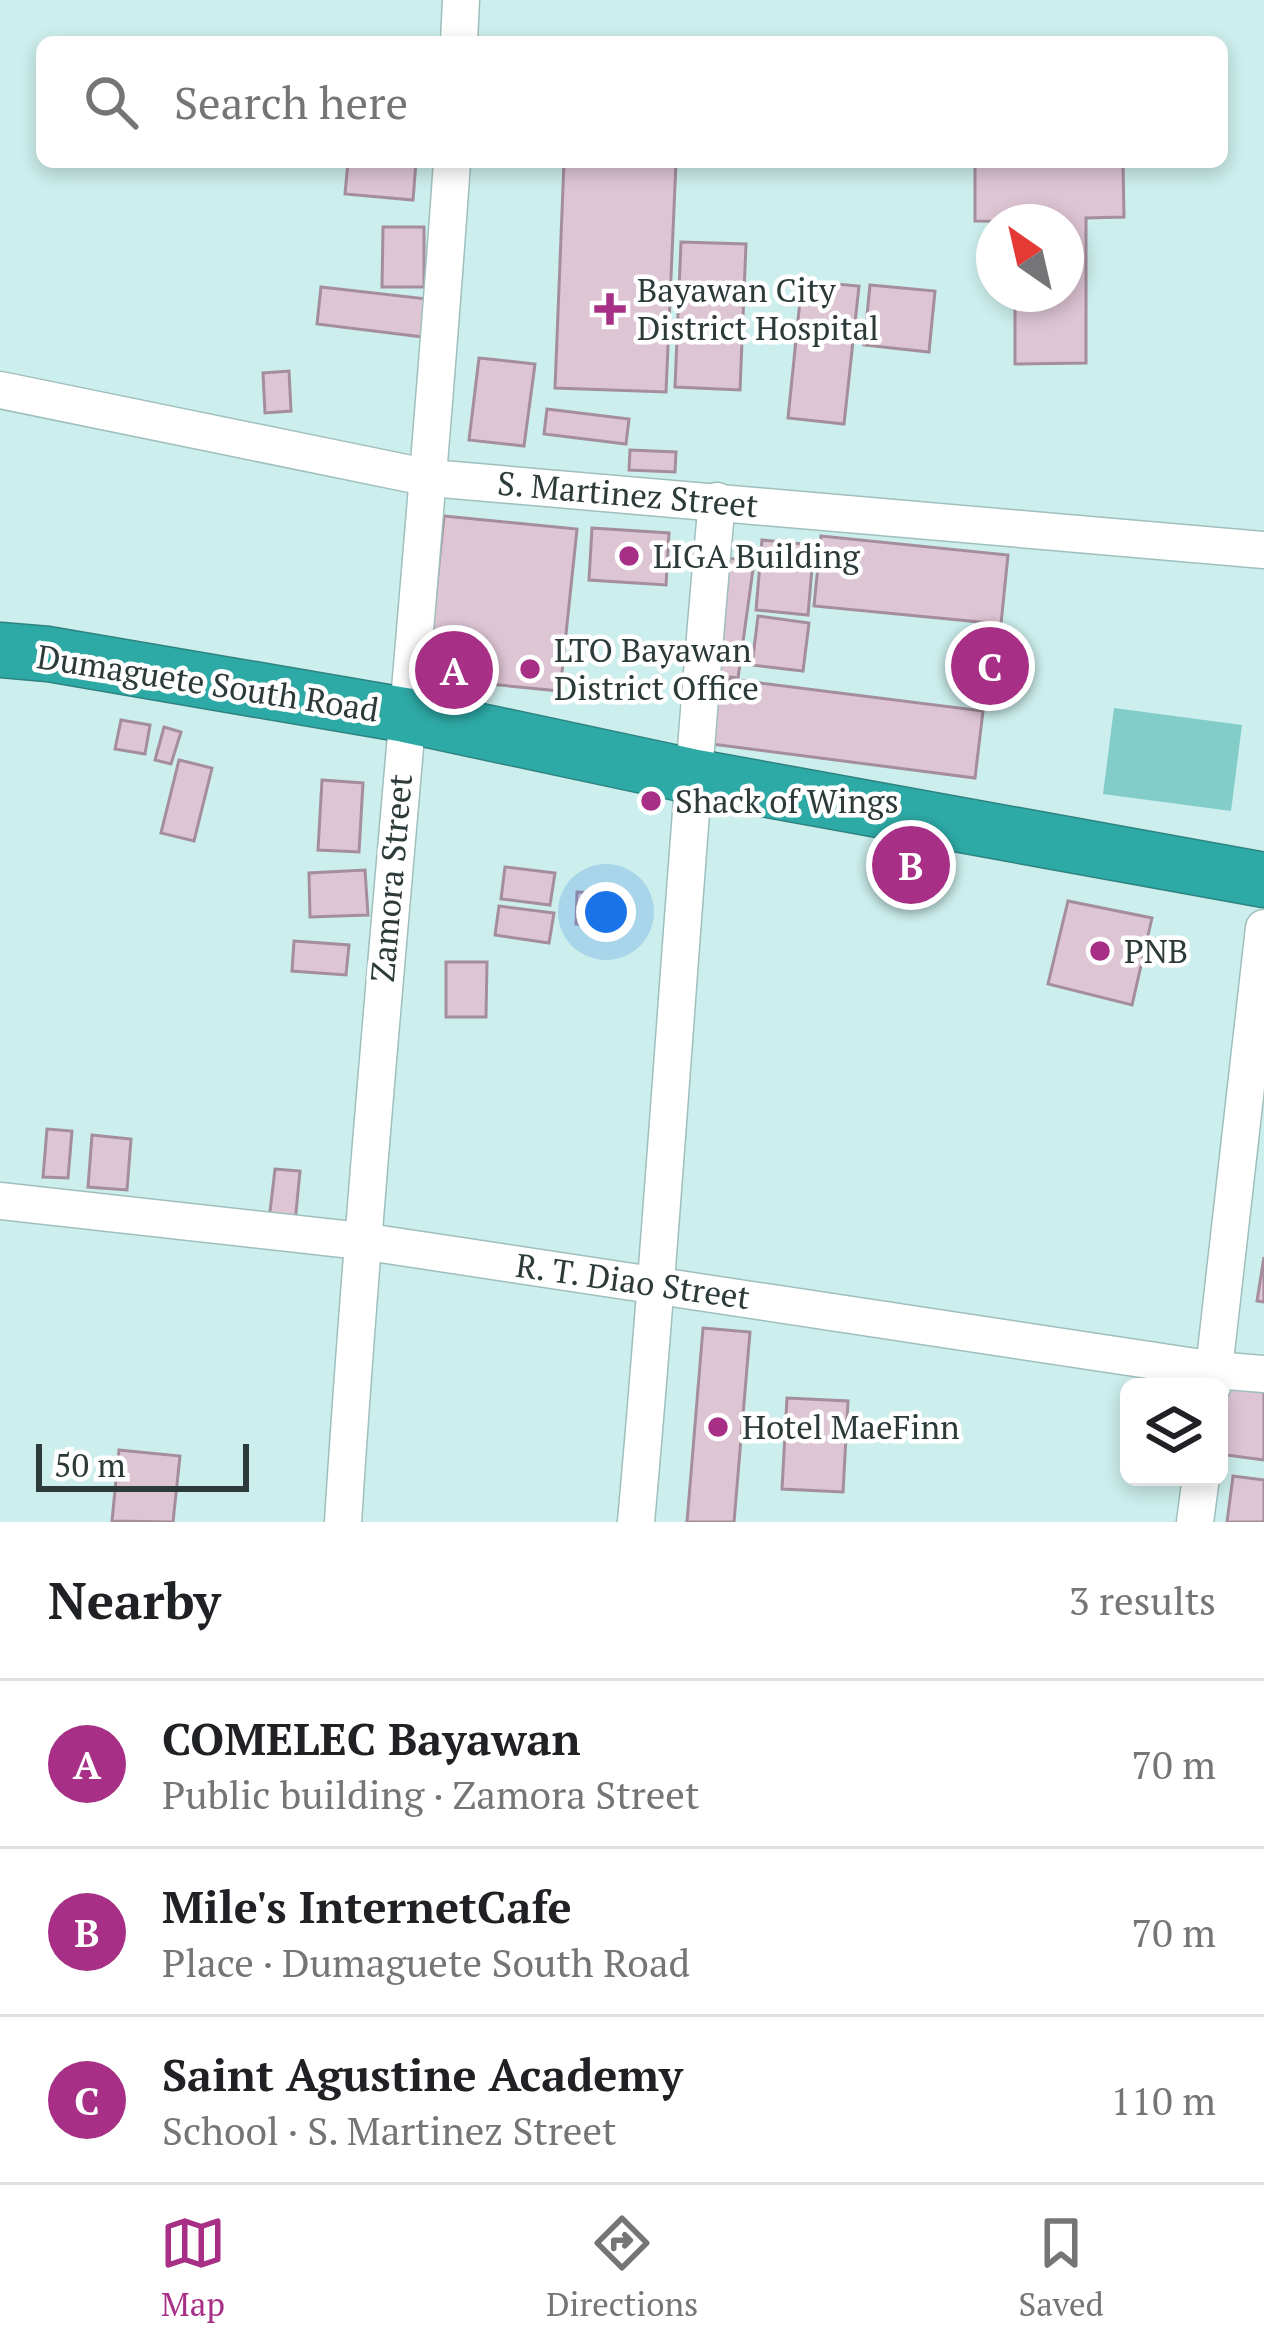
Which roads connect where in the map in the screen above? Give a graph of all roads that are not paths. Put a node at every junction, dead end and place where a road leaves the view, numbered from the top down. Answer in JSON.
{"nodes":[{"id":1,"x":461,"y":0,"type":"edge"},
{"id":2,"x":460,"y":36,"type":"edge"},
{"id":3,"x":452,"y":168,"type":"edge"},
{"id":4,"x":0,"y":389,"type":"edge"},
{"id":5,"x":430,"y":478,"type":"junction"},
{"id":6,"x":717,"y":501,"type":"junction"},
{"id":7,"x":1264,"y":550,"type":"edge"},
{"id":8,"x":0,"y":650,"type":"edge"},
{"id":9,"x":405,"y":715,"type":"junction"},
{"id":10,"x":692,"y":776,"type":"junction"},
{"id":11,"x":1264,"y":880,"type":"edge"},
{"id":12,"x":1264,"y":928,"type":"edge"},
{"id":13,"x":0,"y":1201,"type":"edge"},
{"id":14,"x":361,"y":1241,"type":"junction"},
{"id":15,"x":658,"y":1284,"type":"junction"},
{"id":16,"x":1264,"y":1374,"type":"edge"},
{"id":17,"x":1214,"y":1378,"type":"edge"},
{"id":18,"x":1200,"y":1486,"type":"edge"},
{"id":19,"x":343,"y":1522,"type":"edge"},
{"id":20,"x":636,"y":1522,"type":"edge"},
{"id":21,"x":1195,"y":1522,"type":"edge"}],
"edges":[{"from":1,"to":2,"type":"street"},
{"from":3,"to":5,"type":"street","name":"Zamora Street"},
{"from":4,"to":5,"type":"street","name":"S. Martinez Street"},
{"from":5,"to":6,"type":"street","name":"S. Martinez Street"},
{"from":5,"to":9,"type":"street","name":"Zamora Street"},
{"from":6,"to":7,"type":"street","name":"S. Martinez Street"},
{"from":6,"to":10,"type":"street"},
{"from":8,"to":9,"type":"highway","name":"Dumaguete South Road"},
{"from":9,"to":10,"type":"highway","name":"Dumaguete South Road"},
{"from":9,"to":14,"type":"street","name":"Zamora Street"},
{"from":10,"to":11,"type":"highway","name":"Dumaguete South Road"},
{"from":10,"to":15,"type":"street"},
{"from":12,"to":17,"type":"street"},
{"from":13,"to":14,"type":"street","name":"R. T. Diao Street"},
{"from":14,"to":15,"type":"street","name":"R. T. Diao Street"},
{"from":14,"to":19,"type":"street","name":"Zamora Street"},
{"from":15,"to":17,"type":"street","name":"R. T. Diao Street"},
{"from":15,"to":20,"type":"street"},
{"from":16,"to":17,"type":"street","name":"R. T. Diao Street"},
{"from":18,"to":21,"type":"street"}]}
